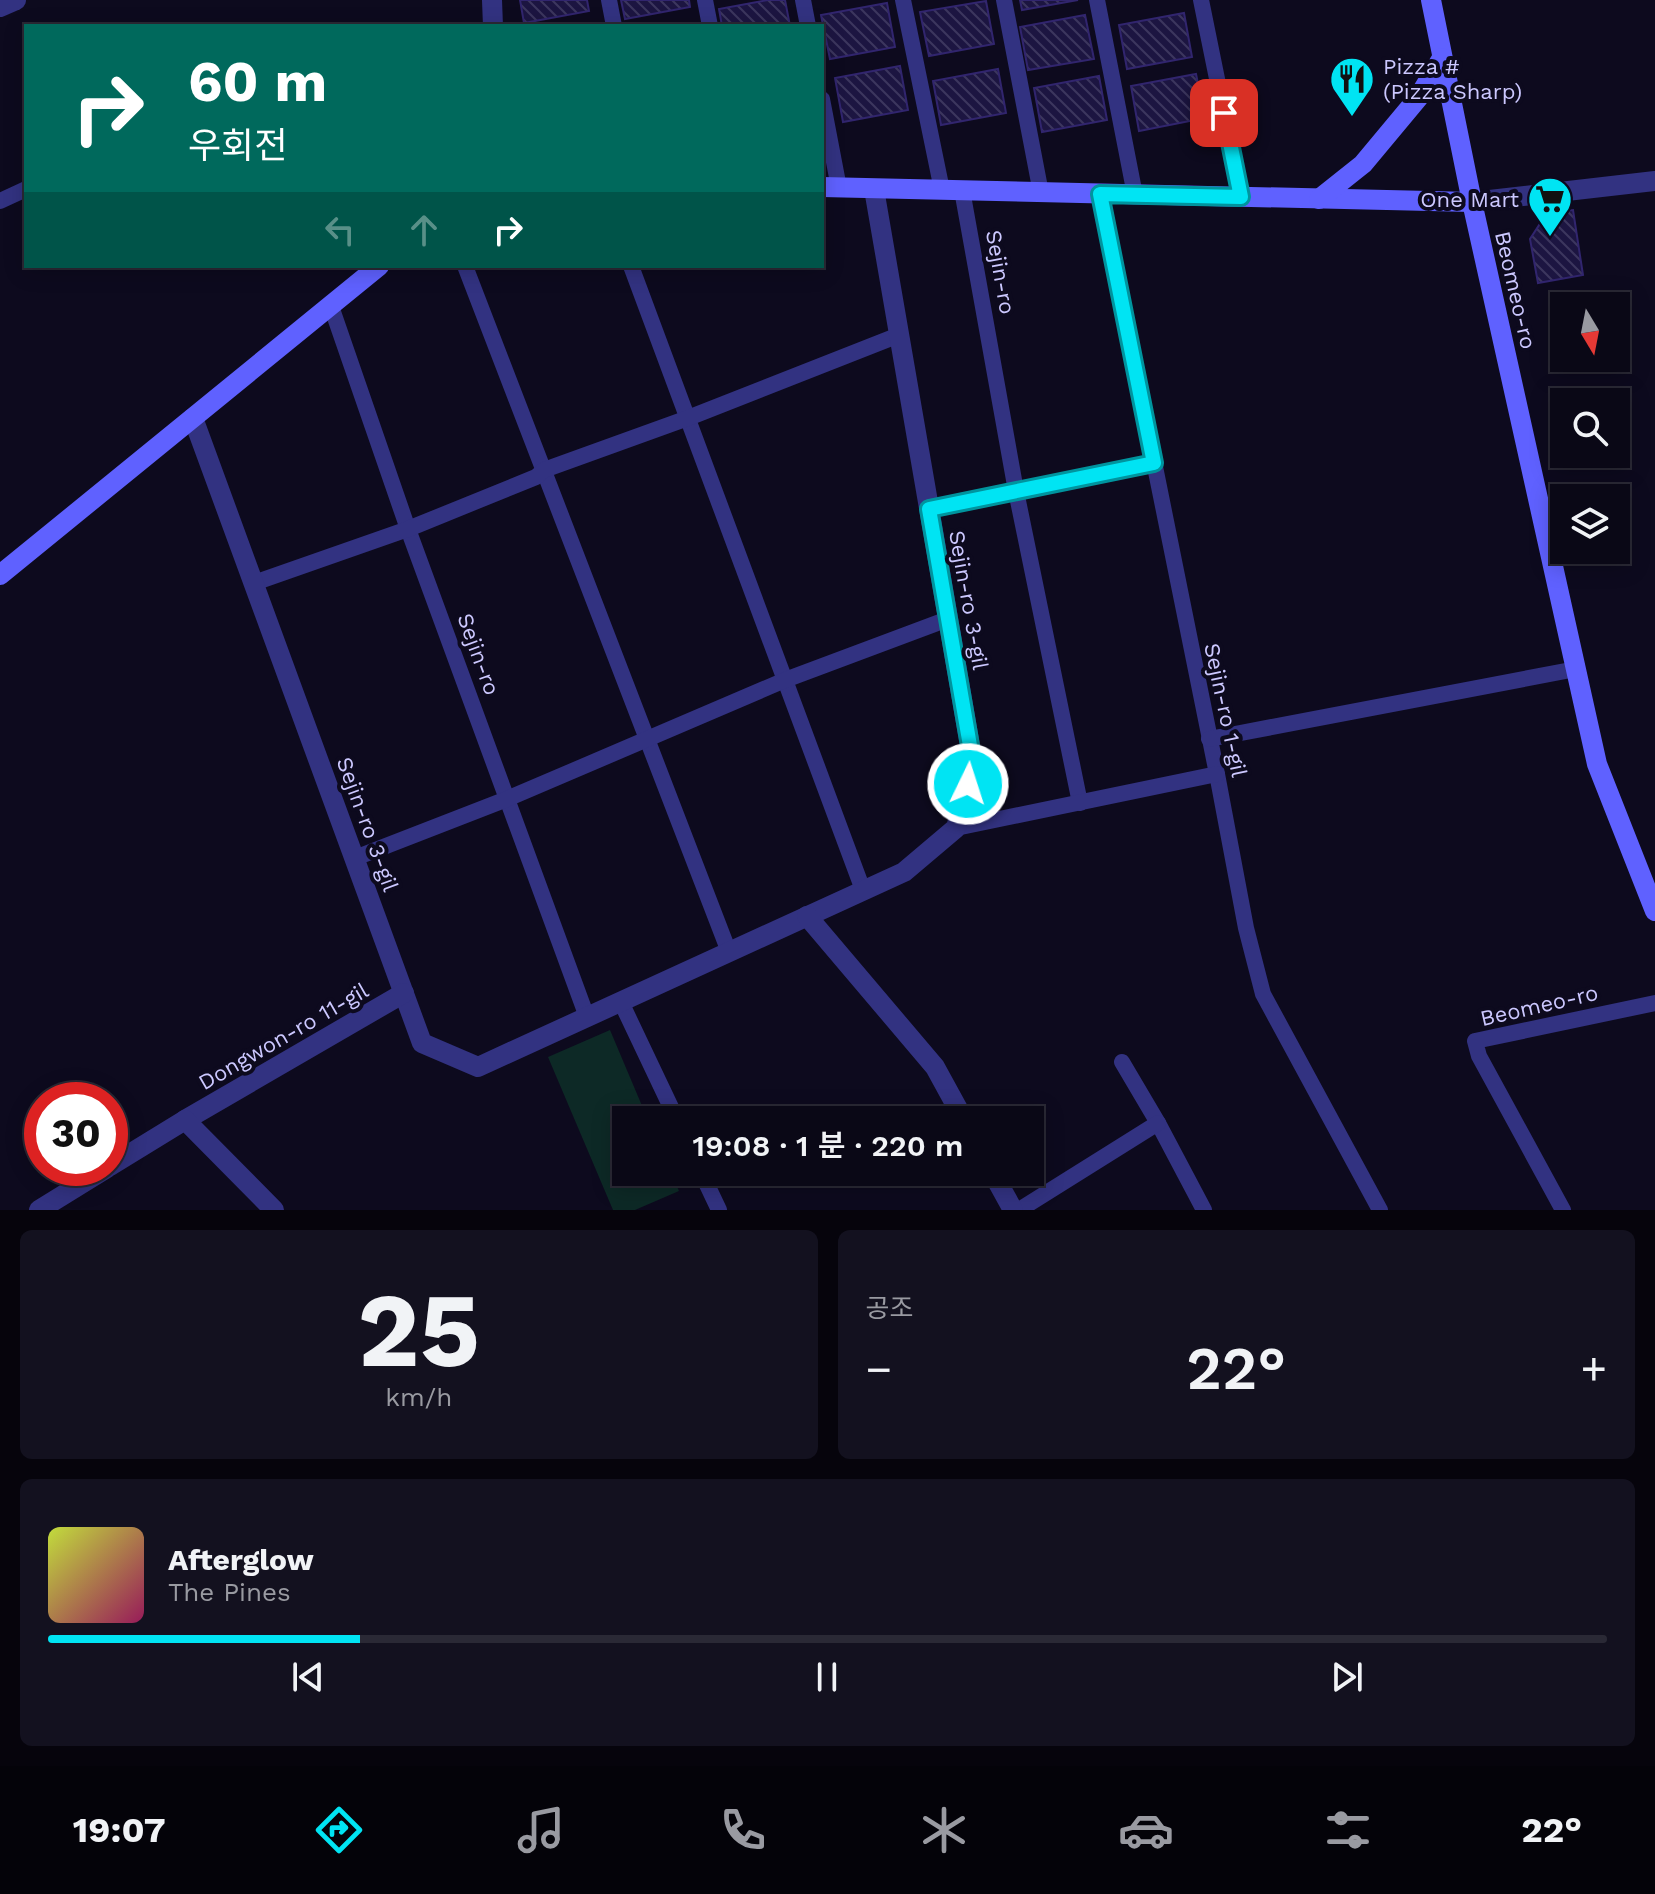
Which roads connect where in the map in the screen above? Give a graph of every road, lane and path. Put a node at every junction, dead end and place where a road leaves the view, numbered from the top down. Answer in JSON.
{"nodes":[{"id":1,"x":16,"y":0,"type":"edge"},
{"id":2,"x":492,"y":0,"type":"edge"},
{"id":3,"x":609,"y":0,"type":"edge"},
{"id":4,"x":705,"y":0,"type":"edge"},
{"id":5,"x":803,"y":0,"type":"edge"},
{"id":6,"x":903,"y":0,"type":"edge"},
{"id":7,"x":1004,"y":0,"type":"edge"},
{"id":8,"x":1097,"y":0,"type":"edge"},
{"id":9,"x":1201,"y":0,"type":"edge"},
{"id":10,"x":1431,"y":0,"type":"edge"},
{"id":11,"x":0,"y":7,"type":"edge"},
{"id":12,"x":493,"y":24,"type":"edge"},
{"id":13,"x":614,"y":24,"type":"edge"},
{"id":14,"x":710,"y":24,"type":"edge"},
{"id":15,"x":808,"y":24,"type":"edge"},
{"id":16,"x":1442,"y":58,"type":"junction"},
{"id":17,"x":824,"y":119,"type":"edge"},
{"id":18,"x":1655,"y":181,"type":"edge"},
{"id":19,"x":831,"y":188,"type":"edge"},
{"id":20,"x":874,"y":189,"type":"junction"},
{"id":21,"x":24,"y":190,"type":"edge"},
{"id":22,"x":952,"y":190,"type":"junction"},
{"id":23,"x":1041,"y":193,"type":"junction"},
{"id":24,"x":1100,"y":194,"type":"junction"},
{"id":25,"x":1135,"y":195,"type":"junction"},
{"id":26,"x":1241,"y":197,"type":"junction"},
{"id":27,"x":1319,"y":199,"type":"junction"},
{"id":28,"x":0,"y":201,"type":"edge"},
{"id":29,"x":1472,"y":202,"type":"junction"},
{"id":30,"x":377,"y":268,"type":"edge"},
{"id":31,"x":466,"y":268,"type":"edge"},
{"id":32,"x":632,"y":268,"type":"edge"},
{"id":33,"x":331,"y":306,"type":"junction"},
{"id":34,"x":899,"y":335,"type":"junction"},
{"id":35,"x":193,"y":418,"type":"junction"},
{"id":36,"x":688,"y":418,"type":"junction"},
{"id":37,"x":1154,"y":463,"type":"junction"},
{"id":38,"x":544,"y":470,"type":"junction"},
{"id":39,"x":1016,"y":491,"type":"junction"},
{"id":40,"x":929,"y":509,"type":"junction"},
{"id":41,"x":408,"y":529,"type":"junction"},
{"id":42,"x":0,"y":575,"type":"edge"},
{"id":43,"x":254,"y":583,"type":"junction"},
{"id":44,"x":948,"y":619,"type":"junction"},
{"id":45,"x":1576,"y":669,"type":"junction"},
{"id":46,"x":785,"y":680,"type":"junction"},
{"id":47,"x":647,"y":738,"type":"junction"},
{"id":48,"x":1209,"y":739,"type":"junction"},
{"id":49,"x":1217,"y":774,"type":"junction"},
{"id":50,"x":507,"y":799,"type":"junction"},
{"id":51,"x":1080,"y":803,"type":"junction"},
{"id":52,"x":956,"y":828,"type":"junction"},
{"id":53,"x":355,"y":858,"type":"junction"},
{"id":54,"x":863,"y":890,"type":"junction"},
{"id":55,"x":1655,"y":911,"type":"edge"},
{"id":56,"x":807,"y":916,"type":"junction"},
{"id":57,"x":729,"y":952,"type":"junction"},
{"id":58,"x":404,"y":993,"type":"junction"},
{"id":59,"x":621,"y":1002,"type":"junction"},
{"id":60,"x":1655,"y":1003,"type":"edge"},
{"id":61,"x":587,"y":1017,"type":"junction"},
{"id":62,"x":1122,"y":1062,"type":"dead end"},
{"id":63,"x":670,"y":1106,"type":"edge"},
{"id":64,"x":956,"y":1106,"type":"edge"},
{"id":65,"x":185,"y":1120,"type":"junction"},
{"id":66,"x":1158,"y":1123,"type":"junction"},
{"id":67,"x":128,"y":1155,"type":"edge"},
{"id":68,"x":78,"y":1186,"type":"edge"},
{"id":69,"x":708,"y":1186,"type":"edge"},
{"id":70,"x":1000,"y":1186,"type":"edge"},
{"id":71,"x":39,"y":1210,"type":"edge"},
{"id":72,"x":274,"y":1210,"type":"edge"},
{"id":73,"x":719,"y":1210,"type":"edge"},
{"id":74,"x":1013,"y":1210,"type":"edge"},
{"id":75,"x":1019,"y":1210,"type":"edge"},
{"id":76,"x":1204,"y":1210,"type":"edge"},
{"id":77,"x":1380,"y":1210,"type":"edge"},
{"id":78,"x":1563,"y":1210,"type":"edge"}],
"edges":[{"from":1,"to":11,"type":"street"},
{"from":2,"to":12,"type":"street"},
{"from":3,"to":13,"type":"lane"},
{"from":4,"to":14,"type":"lane"},
{"from":5,"to":15,"type":"lane"},
{"from":6,"to":22,"type":"lane","name":"Sejin-ro"},
{"from":7,"to":23,"type":"lane"},
{"from":8,"to":25,"type":"lane"},
{"from":9,"to":26,"type":"lane"},
{"from":10,"to":16,"type":"main road","name":"Beomeo-ro"},
{"from":16,"to":27,"type":"main road"},
{"from":16,"to":29,"type":"main road","name":"Beomeo-ro"},
{"from":17,"to":19,"type":"lane"},
{"from":18,"to":29,"type":"street"},
{"from":19,"to":20,"type":"main road"},
{"from":20,"to":22,"type":"main road"},
{"from":20,"to":34,"type":"street","name":"Sejin-ro 3-gil"},
{"from":21,"to":28,"type":"lane"},
{"from":22,"to":23,"type":"main road"},
{"from":22,"to":39,"type":"lane","name":"Sejin-ro"},
{"from":23,"to":24,"type":"main road"},
{"from":24,"to":25,"type":"main road"},
{"from":24,"to":37,"type":"lane","name":"Sejin-ro 1-gil"},
{"from":25,"to":26,"type":"main road"},
{"from":26,"to":27,"type":"main road"},
{"from":27,"to":29,"type":"main road"},
{"from":29,"to":45,"type":"main road","name":"Beomeo-ro"},
{"from":30,"to":33,"type":"main road"},
{"from":31,"to":38,"type":"lane"},
{"from":32,"to":36,"type":"lane"},
{"from":33,"to":35,"type":"main road"},
{"from":33,"to":41,"type":"lane","name":"Sejin-ro"},
{"from":34,"to":36,"type":"lane"},
{"from":34,"to":40,"type":"street","name":"Sejin-ro 3-gil"},
{"from":35,"to":42,"type":"main road"},
{"from":35,"to":43,"type":"street","name":"Sejin-ro 3-gil"},
{"from":36,"to":38,"type":"lane"},
{"from":36,"to":46,"type":"lane"},
{"from":37,"to":39,"type":"lane"},
{"from":37,"to":48,"type":"lane","name":"Sejin-ro 1-gil"},
{"from":38,"to":41,"type":"lane"},
{"from":38,"to":47,"type":"lane"},
{"from":39,"to":40,"type":"lane"},
{"from":39,"to":51,"type":"lane","name":"Sejin-ro"},
{"from":40,"to":44,"type":"street","name":"Sejin-ro 3-gil"},
{"from":41,"to":43,"type":"lane"},
{"from":41,"to":50,"type":"lane","name":"Sejin-ro"},
{"from":43,"to":53,"type":"street","name":"Sejin-ro 3-gil"},
{"from":44,"to":46,"type":"lane"},
{"from":44,"to":52,"type":"street","name":"Sejin-ro 3-gil"},
{"from":45,"to":48,"type":"lane"},
{"from":45,"to":55,"type":"main road","name":"Beomeo-ro"},
{"from":46,"to":47,"type":"lane"},
{"from":46,"to":54,"type":"lane"},
{"from":47,"to":50,"type":"lane"},
{"from":47,"to":57,"type":"lane"},
{"from":48,"to":49,"type":"lane","name":"Sejin-ro 1-gil"},
{"from":49,"to":51,"type":"lane"},
{"from":49,"to":77,"type":"lane","name":"Sejin-ro 1-gil"},
{"from":50,"to":53,"type":"lane"},
{"from":50,"to":61,"type":"lane","name":"Sejin-ro"},
{"from":51,"to":52,"type":"lane"},
{"from":52,"to":54,"type":"street","name":"Sejin-ro 3-gil"},
{"from":53,"to":58,"type":"street","name":"Sejin-ro 3-gil"},
{"from":54,"to":56,"type":"street","name":"Sejin-ro 3-gil"},
{"from":56,"to":57,"type":"street","name":"Sejin-ro 3-gil"},
{"from":56,"to":64,"type":"street"},
{"from":57,"to":59,"type":"street","name":"Sejin-ro 3-gil"},
{"from":58,"to":61,"type":"street","name":"Sejin-ro 3-gil"},
{"from":58,"to":65,"type":"street","name":"Dongwon-ro 11-gil"},
{"from":59,"to":61,"type":"street","name":"Sejin-ro 3-gil"},
{"from":59,"to":63,"type":"lane"},
{"from":60,"to":78,"type":"lane","name":"Beomeo-ro"},
{"from":62,"to":66,"type":"lane"},
{"from":65,"to":67,"type":"street","name":"Dongwon-ro 11-gil"},
{"from":65,"to":72,"type":"street","name":"Dongwon-ro 11-gil"},
{"from":66,"to":75,"type":"lane"},
{"from":66,"to":76,"type":"lane"},
{"from":68,"to":71,"type":"street","name":"Dongwon-ro 11-gil"},
{"from":69,"to":73,"type":"lane"},
{"from":70,"to":74,"type":"street"}]}
